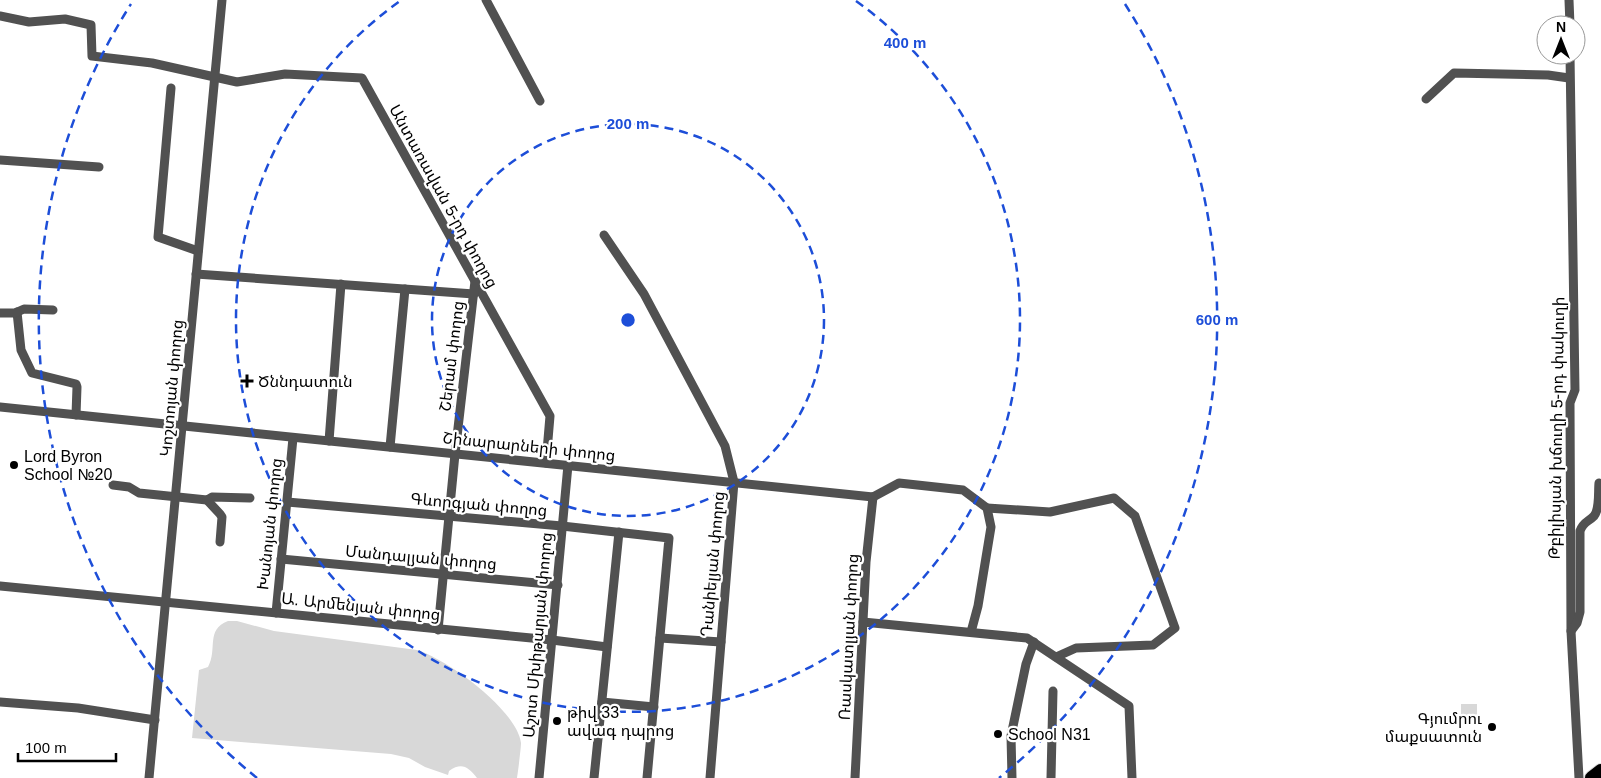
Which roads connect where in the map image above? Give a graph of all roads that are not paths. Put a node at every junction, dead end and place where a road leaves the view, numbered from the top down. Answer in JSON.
{"nodes":[{"id":1,"x":222,"y":0,"type":"edge"},
{"id":2,"x":486,"y":0,"type":"edge"},
{"id":3,"x":1569,"y":0,"type":"edge"},
{"id":4,"x":1570,"y":15,"type":"edge"},
{"id":5,"x":0,"y":16,"type":"edge"},
{"id":6,"x":1570,"y":65,"type":"edge"},
{"id":7,"x":214,"y":78,"type":"junction"},
{"id":8,"x":1569,"y":78,"type":"junction"},
{"id":9,"x":171,"y":88,"type":"dead end"},
{"id":10,"x":1426,"y":99,"type":"dead end"},
{"id":11,"x":540,"y":101,"type":"dead end"},
{"id":12,"x":0,"y":160,"type":"edge"},
{"id":13,"x":99,"y":168,"type":"dead end"},
{"id":14,"x":604,"y":235,"type":"dead end"},
{"id":15,"x":198,"y":251,"type":"junction"},
{"id":16,"x":196,"y":274,"type":"junction"},
{"id":17,"x":475,"y":281,"type":"junction"},
{"id":18,"x":341,"y":284,"type":"junction"},
{"id":19,"x":405,"y":289,"type":"junction"},
{"id":20,"x":474,"y":294,"type":"junction"},
{"id":21,"x":54,"y":310,"type":"dead end"},
{"id":22,"x":17,"y":312,"type":"junction"},
{"id":23,"x":0,"y":313,"type":"edge"},
{"id":24,"x":0,"y":407,"type":"edge"},
{"id":25,"x":76,"y":415,"type":"junction"},
{"id":26,"x":182,"y":427,"type":"junction"},
{"id":27,"x":293,"y":438,"type":"junction"},
{"id":28,"x":329,"y":442,"type":"junction"},
{"id":29,"x":390,"y":447,"type":"junction"},
{"id":30,"x":455,"y":454,"type":"junction"},
{"id":31,"x":546,"y":463,"type":"junction"},
{"id":32,"x":568,"y":465,"type":"junction"},
{"id":33,"x":734,"y":482,"type":"junction"},
{"id":34,"x":1599,"y":482,"type":"dead end"},
{"id":35,"x":113,"y":485,"type":"dead end"},
{"id":36,"x":176,"y":497,"type":"junction"},
{"id":37,"x":873,"y":497,"type":"junction"},
{"id":38,"x":250,"y":498,"type":"dead end"},
{"id":39,"x":207,"y":500,"type":"junction"},
{"id":40,"x":287,"y":502,"type":"junction"},
{"id":41,"x":987,"y":508,"type":"junction"},
{"id":42,"x":450,"y":516,"type":"junction"},
{"id":43,"x":562,"y":526,"type":"junction"},
{"id":44,"x":619,"y":532,"type":"junction"},
{"id":45,"x":220,"y":542,"type":"dead end"},
{"id":46,"x":281,"y":559,"type":"junction"},
{"id":47,"x":444,"y":574,"type":"junction"},
{"id":48,"x":558,"y":585,"type":"junction"},
{"id":49,"x":0,"y":586,"type":"edge"},
{"id":50,"x":166,"y":603,"type":"junction"},
{"id":51,"x":276,"y":612,"type":"junction"},
{"id":52,"x":863,"y":622,"type":"junction"},
{"id":53,"x":438,"y":630,"type":"junction"},
{"id":54,"x":1570,"y":631,"type":"junction"},
{"id":55,"x":971,"y":632,"type":"junction"},
{"id":56,"x":660,"y":638,"type":"junction"},
{"id":57,"x":552,"y":640,"type":"junction"},
{"id":58,"x":721,"y":642,"type":"junction"},
{"id":59,"x":1034,"y":642,"type":"junction"},
{"id":60,"x":607,"y":647,"type":"junction"},
{"id":61,"x":1056,"y":657,"type":"junction"},
{"id":62,"x":1053,"y":691,"type":"dead end"},
{"id":63,"x":0,"y":702,"type":"edge"},
{"id":64,"x":602,"y":702,"type":"junction"},
{"id":65,"x":654,"y":707,"type":"junction"},
{"id":66,"x":155,"y":720,"type":"junction"},
{"id":67,"x":1601,"y":771,"type":"edge"},
{"id":68,"x":150,"y":778,"type":"edge"},
{"id":69,"x":539,"y":778,"type":"edge"},
{"id":70,"x":594,"y":778,"type":"edge"},
{"id":71,"x":647,"y":778,"type":"edge"},
{"id":72,"x":710,"y":778,"type":"edge"},
{"id":73,"x":855,"y":778,"type":"edge"},
{"id":74,"x":1012,"y":778,"type":"edge"},
{"id":75,"x":1052,"y":778,"type":"edge"},
{"id":76,"x":1132,"y":778,"type":"edge"},
{"id":77,"x":1579,"y":778,"type":"edge"},
{"id":78,"x":1592,"y":778,"type":"edge"}],
"edges":[{"from":1,"to":7,"type":"street","name":"Կոշտոյան փողոց"},
{"from":2,"to":11,"type":"street"},
{"from":3,"to":4,"type":"street"},
{"from":5,"to":7,"type":"street"},
{"from":6,"to":8,"type":"street","name":"Թբիլիսյան խճուղի 5-րդ փակուղի"},
{"from":7,"to":15,"type":"street","name":"Կոշտոյան փողոց"},
{"from":7,"to":17,"type":"street","name":"Անտառավան 5-րդ փողոց"},
{"from":8,"to":10,"type":"street"},
{"from":8,"to":54,"type":"street","name":"Թբիլիսյան խճուղի 5-րդ փակուղի"},
{"from":9,"to":15,"type":"street"},
{"from":12,"to":13,"type":"street"},
{"from":14,"to":33,"type":"street","name":"Դանիելյան փողոց"},
{"from":15,"to":16,"type":"street","name":"Կոշտոյան փողոց"},
{"from":16,"to":18,"type":"street","name":"Շերամ փողոց"},
{"from":16,"to":26,"type":"street","name":"Կոշտոյան փողոց"},
{"from":17,"to":20,"type":"street","name":"Շերամ փողոց"},
{"from":17,"to":31,"type":"street","name":"Անտառավան 5-րդ փողոց"},
{"from":18,"to":19,"type":"street","name":"Շերամ փողոց"},
{"from":18,"to":28,"type":"street"},
{"from":19,"to":20,"type":"street","name":"Շերամ փողոց"},
{"from":19,"to":29,"type":"street"},
{"from":20,"to":30,"type":"street","name":"Շերամ փողոց"},
{"from":21,"to":22,"type":"street"},
{"from":22,"to":23,"type":"street"},
{"from":22,"to":25,"type":"street"},
{"from":24,"to":25,"type":"street","name":"Շինարարների փողոց"},
{"from":25,"to":26,"type":"street","name":"Շինարարների փողոց"},
{"from":26,"to":27,"type":"street","name":"Շինարարների փողոց"},
{"from":26,"to":36,"type":"street","name":"Կոշտոյան փողոց"},
{"from":27,"to":28,"type":"street","name":"Շինարարների փողոց"},
{"from":27,"to":40,"type":"street","name":"Խանոյան փողոց"},
{"from":28,"to":29,"type":"street","name":"Շինարարների փողոց"},
{"from":29,"to":30,"type":"street","name":"Շինարարների փողոց"},
{"from":30,"to":31,"type":"street","name":"Շինարարների փողոց"},
{"from":30,"to":42,"type":"street","name":"Շերամ փողոց"},
{"from":31,"to":32,"type":"street","name":"Շինարարների փողոց"},
{"from":32,"to":33,"type":"street","name":"Շինարարների փողոց"},
{"from":32,"to":43,"type":"street","name":"Աշոտ Մխիթարյան փողոց"},
{"from":33,"to":37,"type":"street","name":"Շինարարների փողոց"},
{"from":33,"to":58,"type":"street","name":"Դանիելյան փողոց"},
{"from":34,"to":54,"type":"street"},
{"from":35,"to":36,"type":"street"},
{"from":36,"to":39,"type":"street"},
{"from":36,"to":50,"type":"street","name":"Կոշտոյան փողոց"},
{"from":37,"to":41,"type":"street"},
{"from":37,"to":52,"type":"street","name":"Ռասկատլյան փողոց"},
{"from":38,"to":39,"type":"street"},
{"from":39,"to":45,"type":"street"},
{"from":40,"to":42,"type":"street","name":"Գևորգյան փողոց"},
{"from":40,"to":46,"type":"street","name":"Խանոյան փողոց"},
{"from":41,"to":55,"type":"street"},
{"from":41,"to":61,"type":"street"},
{"from":42,"to":43,"type":"street","name":"Գևորգյան փողոց"},
{"from":42,"to":47,"type":"street","name":"Շերամ փողոց"},
{"from":43,"to":44,"type":"street","name":"Գևորգյան փողոց"},
{"from":43,"to":48,"type":"street","name":"Աշոտ Մխիթարյան փողոց"},
{"from":44,"to":56,"type":"street","name":"Գևորգյան փողոց"},
{"from":44,"to":60,"type":"street"},
{"from":46,"to":47,"type":"street","name":"Մանդալյան փողոց"},
{"from":46,"to":51,"type":"street","name":"Խանոյան փողոց"},
{"from":47,"to":48,"type":"street","name":"Մանդալյան փողոց"},
{"from":47,"to":53,"type":"street","name":"Շերամ փողոց"},
{"from":48,"to":57,"type":"street","name":"Աշոտ Մխիթարյան փողոց"},
{"from":49,"to":50,"type":"street","name":"Ա. Արմենյան փողոց"},
{"from":50,"to":51,"type":"street","name":"Ա. Արմենյան փողոց"},
{"from":50,"to":66,"type":"street","name":"Կոշտոյան փողոց"},
{"from":51,"to":53,"type":"street","name":"Ա. Արմենյան փողոց"},
{"from":52,"to":55,"type":"street"},
{"from":52,"to":73,"type":"street","name":"Ռասկատլյան փողոց"},
{"from":53,"to":57,"type":"street","name":"Ա. Արմենյան փողոց"},
{"from":54,"to":77,"type":"street","name":"Թբիլիսյան խճուղի 5-րդ փակուղի"},
{"from":55,"to":59,"type":"street"},
{"from":56,"to":58,"type":"street"},
{"from":56,"to":65,"type":"street"},
{"from":57,"to":60,"type":"street","name":"Ա. Արմենյան փողոց"},
{"from":57,"to":69,"type":"street","name":"Աշոտ Մխիթարյան փողոց"},
{"from":58,"to":72,"type":"street","name":"Դանիելյան փողոց"},
{"from":59,"to":61,"type":"street"},
{"from":59,"to":74,"type":"street"},
{"from":60,"to":64,"type":"street"},
{"from":61,"to":76,"type":"street"},
{"from":62,"to":75,"type":"street"},
{"from":63,"to":66,"type":"street"},
{"from":64,"to":65,"type":"street"},
{"from":64,"to":70,"type":"street"},
{"from":65,"to":71,"type":"street"},
{"from":66,"to":68,"type":"street","name":"Կոշտոյան փողոց"},
{"from":67,"to":78,"type":"highway"}]}
